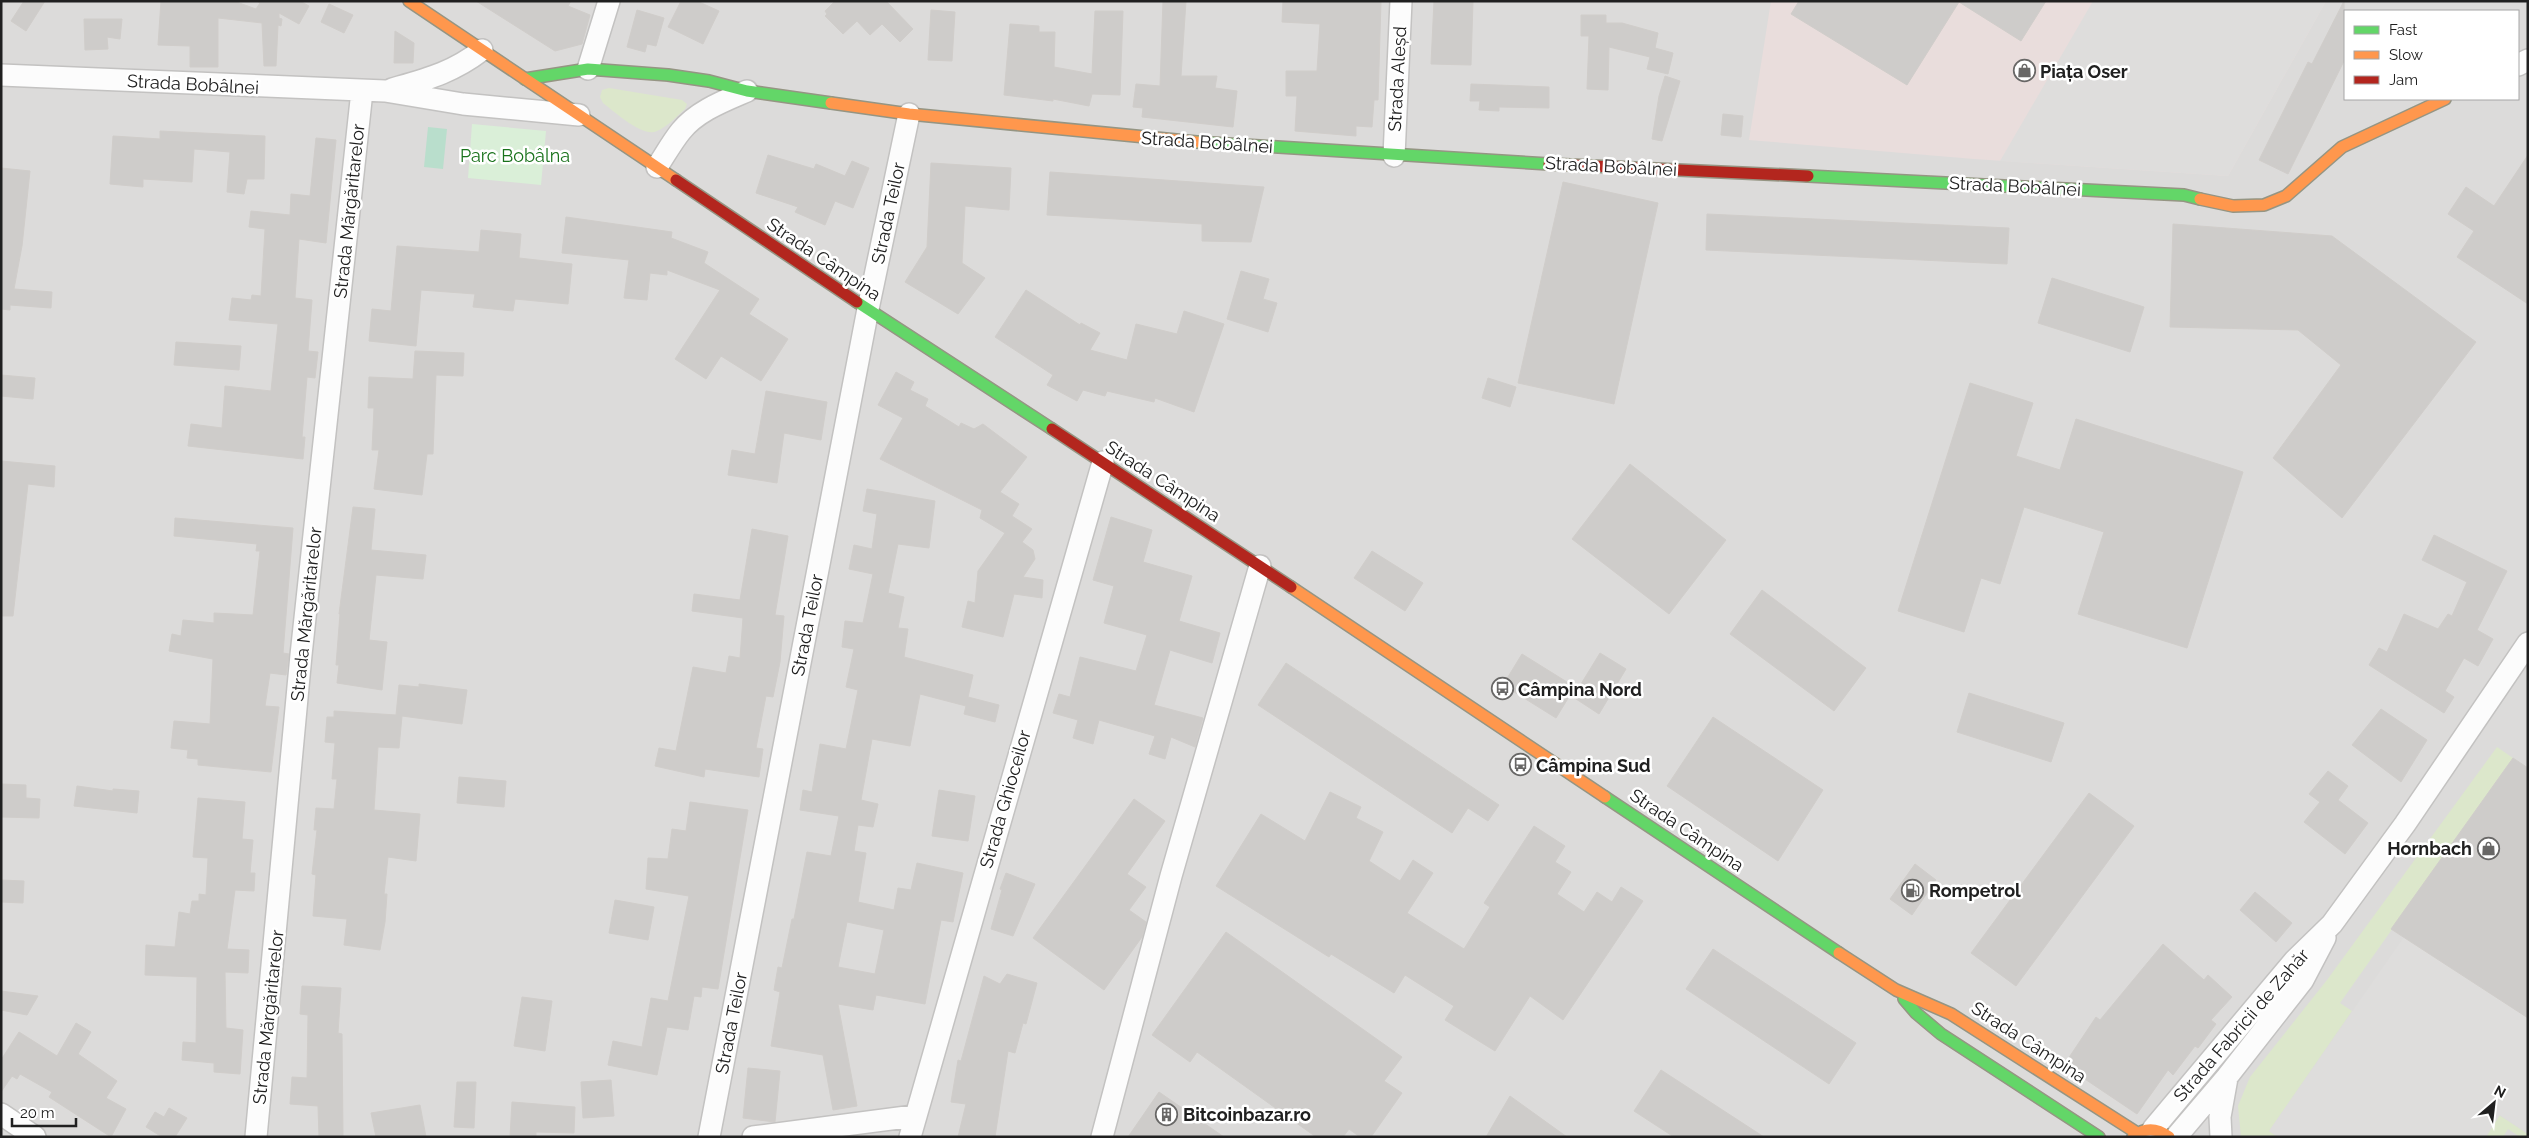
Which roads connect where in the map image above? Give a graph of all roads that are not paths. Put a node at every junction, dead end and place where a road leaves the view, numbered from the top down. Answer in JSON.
{"nodes":[{"id":1,"x":409,"y":1,"type":"edge"},
{"id":2,"x":609,"y":1,"type":"edge"},
{"id":3,"x":1400,"y":1,"type":"edge"},
{"id":4,"x":482,"y":50,"type":"junction"},
{"id":5,"x":588,"y":69,"type":"junction"},
{"id":6,"x":1,"y":75,"type":"edge"},
{"id":7,"x":525,"y":79,"type":"junction"},
{"id":8,"x":362,"y":91,"type":"junction"},
{"id":9,"x":384,"y":91,"type":"junction"},
{"id":10,"x":747,"y":91,"type":"junction"},
{"id":11,"x":2443,"y":100,"type":"edge"},
{"id":12,"x":909,"y":114,"type":"junction"},
{"id":13,"x":582,"y":115,"type":"junction"},
{"id":14,"x":1394,"y":156,"type":"junction"},
{"id":15,"x":657,"y":167,"type":"junction"},
{"id":16,"x":868,"y":309,"type":"junction"},
{"id":17,"x":1102,"y":462,"type":"junction"},
{"id":18,"x":1260,"y":566,"type":"junction"},
{"id":19,"x":2528,"y":643,"type":"edge"},
{"id":20,"x":2332,"y":924,"type":"junction"},
{"id":21,"x":1896,"y":990,"type":"junction"},
{"id":22,"x":2227,"y":1077,"type":"junction"},
{"id":23,"x":1,"y":1114,"type":"edge"},
{"id":24,"x":914,"y":1116,"type":"junction"},
{"id":25,"x":2148,"y":1134,"type":"edge"},
{"id":26,"x":35,"y":1137,"type":"edge"},
{"id":27,"x":256,"y":1137,"type":"edge"},
{"id":28,"x":709,"y":1137,"type":"edge"},
{"id":29,"x":753,"y":1137,"type":"edge"},
{"id":30,"x":910,"y":1137,"type":"edge"},
{"id":31,"x":1102,"y":1137,"type":"edge"},
{"id":32,"x":2099,"y":1137,"type":"edge"},
{"id":33,"x":2176,"y":1137,"type":"edge"},
{"id":34,"x":2221,"y":1137,"type":"edge"}],
"edges":[{"from":1,"to":4,"type":"main road","name":"Strada Câmpina"},
{"from":2,"to":5,"type":"street"},
{"from":3,"to":14,"type":"street","name":"Strada Aleșd"},
{"from":4,"to":7,"type":"main road","name":"Strada Câmpina"},
{"from":4,"to":9,"type":"street","name":"Strada Bobâlnei"},
{"from":5,"to":7,"type":"main road","name":"Strada Bobâlnei"},
{"from":5,"to":10,"type":"main road","name":"Strada Bobâlnei"},
{"from":6,"to":8,"type":"street","name":"Strada Bobâlnei"},
{"from":7,"to":13,"type":"main road","name":"Strada Câmpina"},
{"from":8,"to":9,"type":"street","name":"Strada Bobâlnei"},
{"from":8,"to":27,"type":"street","name":"Strada Mărgăritarelor"},
{"from":9,"to":13,"type":"street","name":"Strada Bobâlnei"},
{"from":10,"to":12,"type":"main road","name":"Strada Bobâlnei"},
{"from":10,"to":15,"type":"street"},
{"from":11,"to":14,"type":"main road","name":"Strada Bobâlnei"},
{"from":12,"to":14,"type":"main road","name":"Strada Bobâlnei"},
{"from":12,"to":16,"type":"street","name":"Strada Teilor"},
{"from":13,"to":15,"type":"main road","name":"Strada Câmpina"},
{"from":15,"to":16,"type":"main road","name":"Strada Câmpina"},
{"from":16,"to":17,"type":"main road","name":"Strada Câmpina"},
{"from":16,"to":28,"type":"street","name":"Strada Teilor"},
{"from":17,"to":18,"type":"main road","name":"Strada Câmpina"},
{"from":17,"to":24,"type":"street","name":"Strada Ghioceilor"},
{"from":18,"to":21,"type":"main road","name":"Strada Câmpina"},
{"from":18,"to":31,"type":"street"},
{"from":19,"to":20,"type":"street","name":"Strada Fabricii de Zahăr"},
{"from":20,"to":22,"type":"street","name":"Strada Fabricii de Zahăr"},
{"from":20,"to":25,"type":"street","name":"Strada Fabricii de Zahăr"},
{"from":21,"to":25,"type":"main road","name":"Strada Câmpina"},
{"from":21,"to":32,"type":"main road","name":"Strada Câmpina"},
{"from":22,"to":33,"type":"street","name":"Strada Fabricii de Zahăr"},
{"from":22,"to":34,"type":"street"},
{"from":23,"to":26,"type":"street"},
{"from":24,"to":29,"type":"street"},
{"from":24,"to":30,"type":"street","name":"Strada Ghioceilor"}]}
